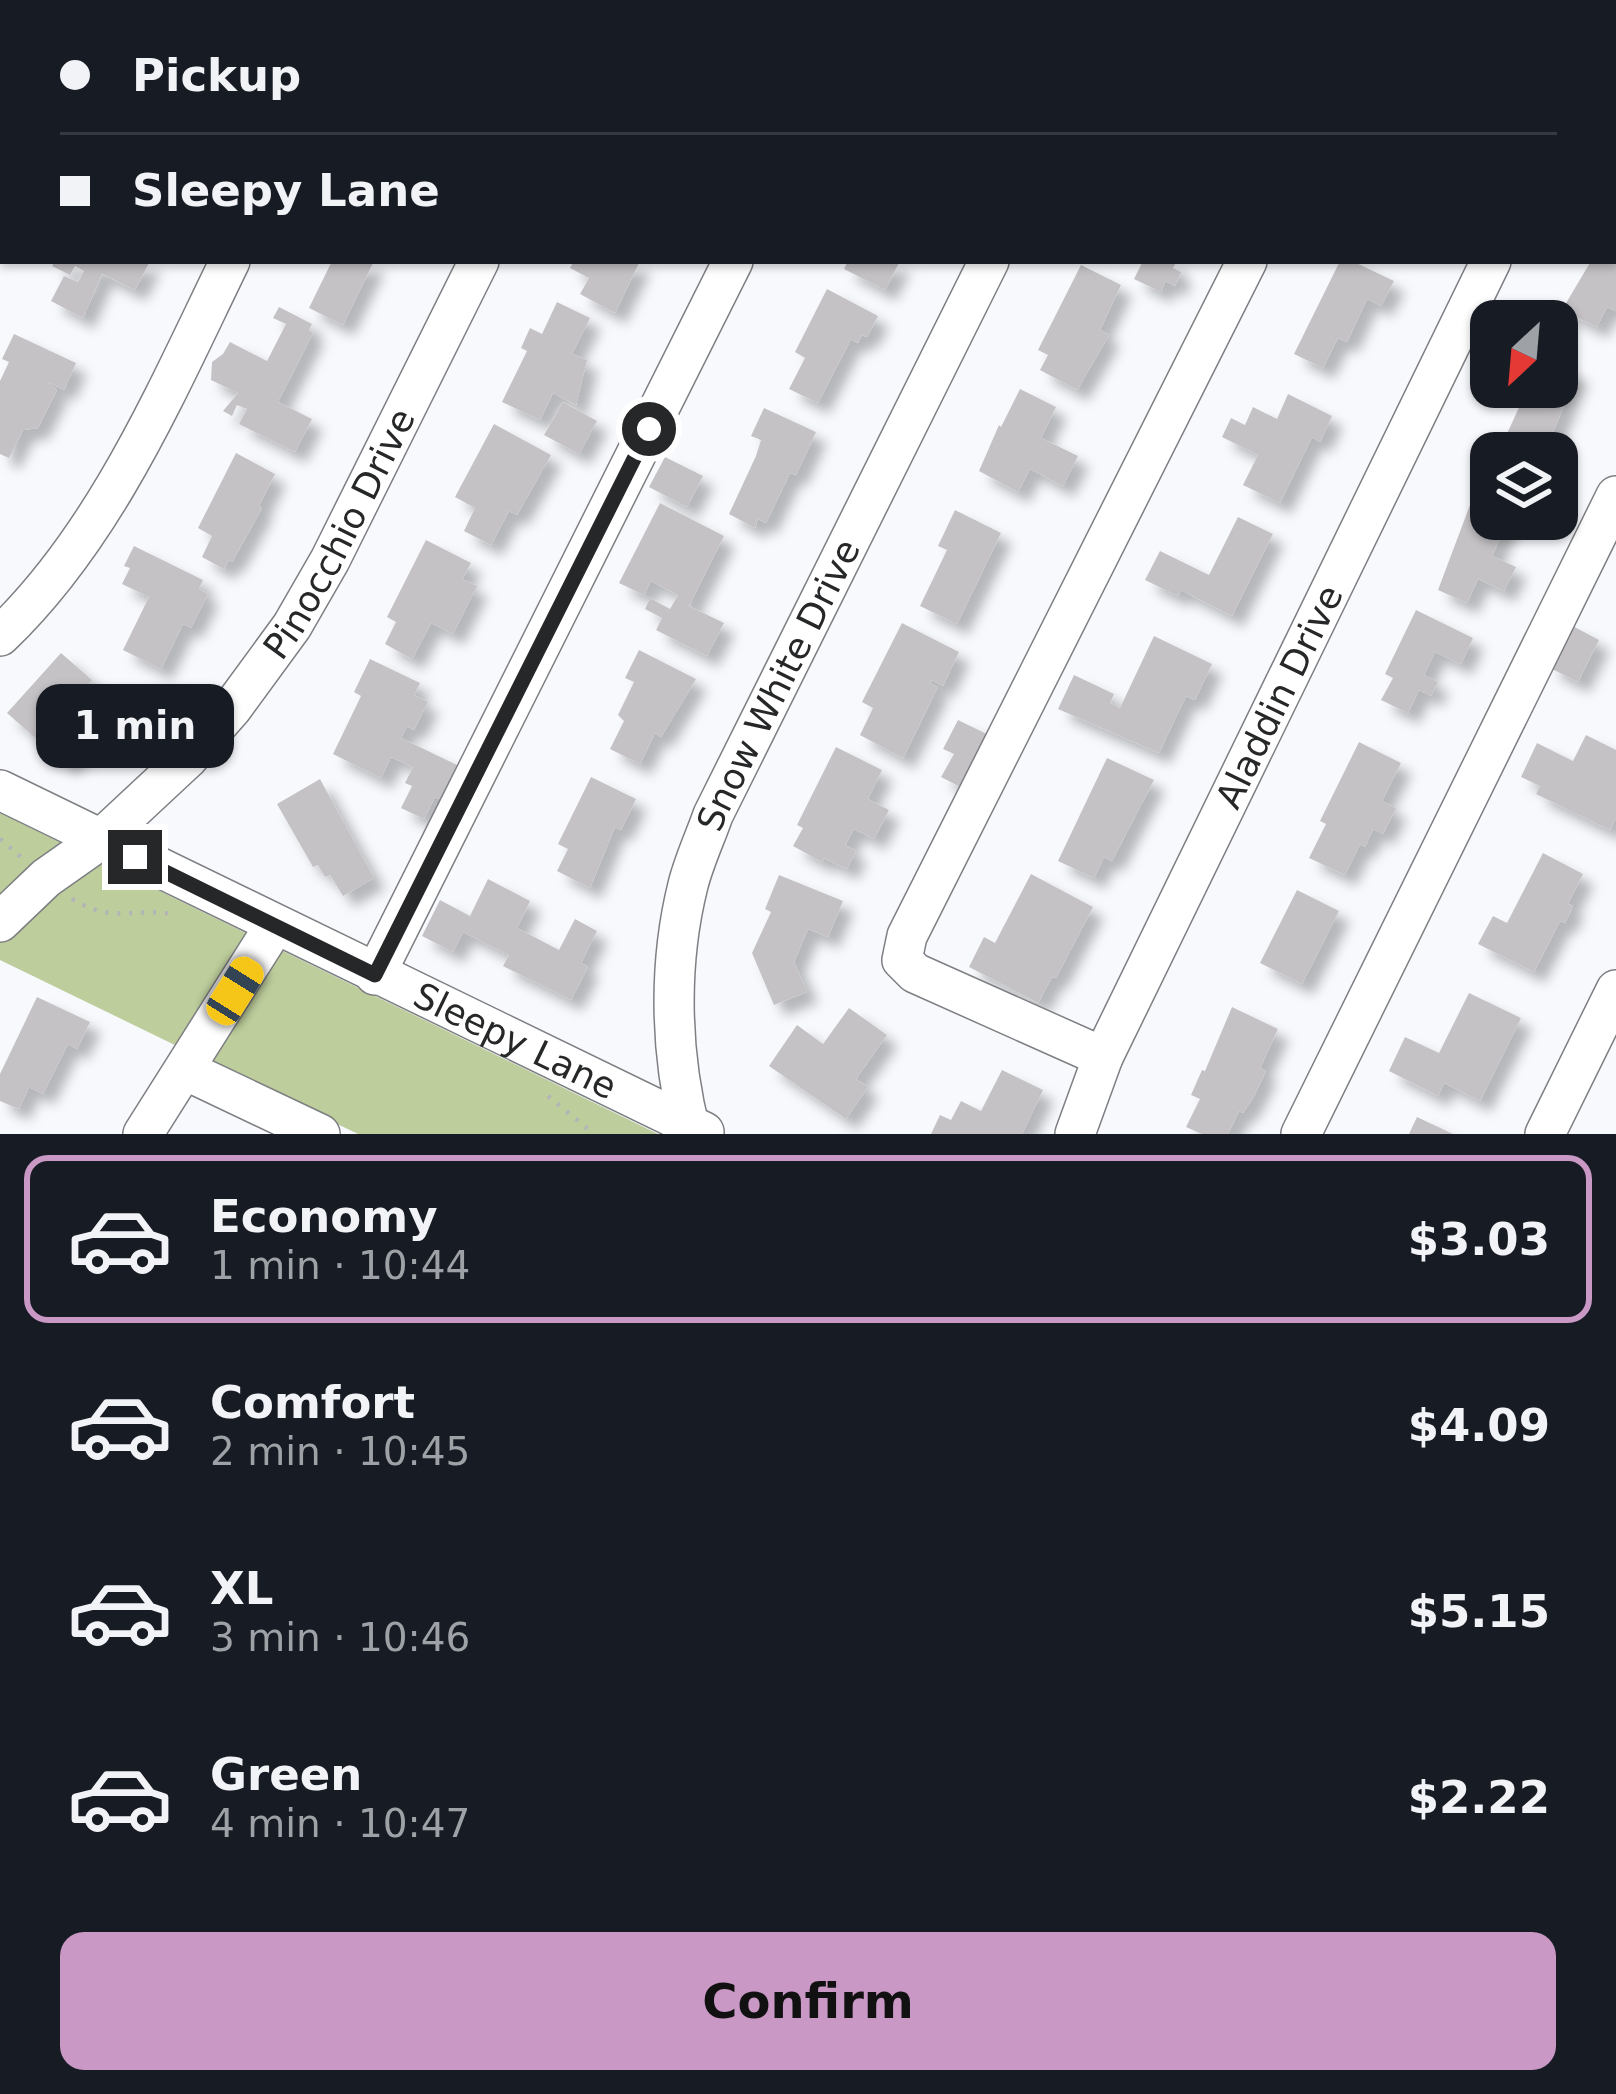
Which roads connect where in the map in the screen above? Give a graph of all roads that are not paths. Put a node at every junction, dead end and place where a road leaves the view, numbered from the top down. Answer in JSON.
{"nodes":[{"id":1,"x":229,"y":264,"type":"edge"},
{"id":2,"x":478,"y":264,"type":"edge"},
{"id":3,"x":731,"y":264,"type":"edge"},
{"id":4,"x":988,"y":264,"type":"edge"},
{"id":5,"x":1245,"y":264,"type":"edge"},
{"id":6,"x":1490,"y":264,"type":"edge"},
{"id":7,"x":1616,"y":496,"type":"edge"},
{"id":8,"x":0,"y":636,"type":"edge"},
{"id":9,"x":0,"y":790,"type":"edge"},
{"id":10,"x":100,"y":840,"type":"junction"},
{"id":11,"x":0,"y":922,"type":"edge"},
{"id":12,"x":275,"y":925,"type":"junction"},
{"id":13,"x":375,"y":975,"type":"junction"},
{"id":14,"x":1616,"y":990,"type":"edge"},
{"id":15,"x":1103,"y":1057,"type":"junction"},
{"id":16,"x":185,"y":1070,"type":"junction"},
{"id":17,"x":696,"y":1131,"type":"edge"},
{"id":18,"x":143,"y":1134,"type":"edge"},
{"id":19,"x":320,"y":1134,"type":"edge"},
{"id":20,"x":1075,"y":1134,"type":"edge"},
{"id":21,"x":1301,"y":1134,"type":"edge"},
{"id":22,"x":1545,"y":1134,"type":"edge"}],
"edges":[{"from":1,"to":8,"type":"street"},
{"from":2,"to":10,"type":"street","name":"Pinocchio Drive"},
{"from":3,"to":13,"type":"street"},
{"from":4,"to":17,"type":"street","name":"Snow White Drive"},
{"from":5,"to":15,"type":"street"},
{"from":6,"to":15,"type":"street","name":"Aladdin Drive"},
{"from":7,"to":21,"type":"street"},
{"from":9,"to":10,"type":"street","name":"Sleepy Lane"},
{"from":10,"to":11,"type":"street","name":"Pinocchio Drive"},
{"from":10,"to":12,"type":"street","name":"Sleepy Lane"},
{"from":12,"to":13,"type":"street","name":"Sleepy Lane"},
{"from":12,"to":16,"type":"street"},
{"from":13,"to":17,"type":"street","name":"Sleepy Lane"},
{"from":14,"to":22,"type":"street"},
{"from":15,"to":20,"type":"street","name":"Aladdin Drive"},
{"from":16,"to":18,"type":"street"},
{"from":16,"to":19,"type":"street"}]}
